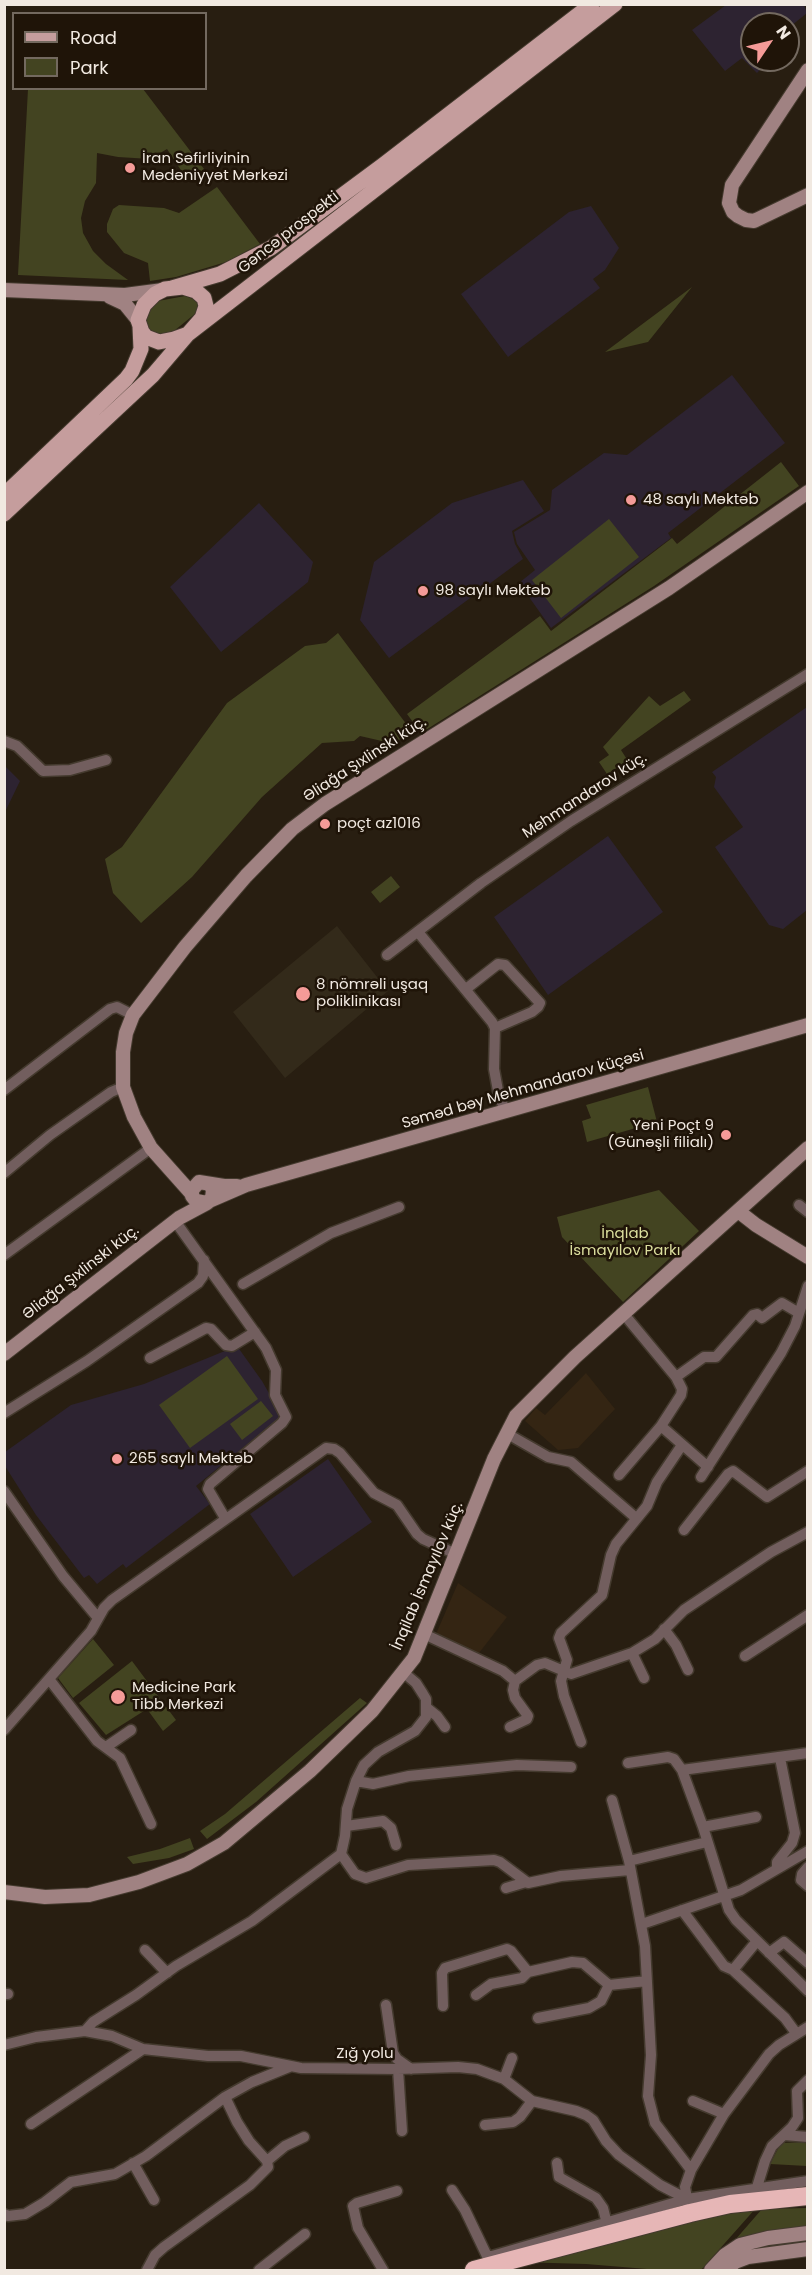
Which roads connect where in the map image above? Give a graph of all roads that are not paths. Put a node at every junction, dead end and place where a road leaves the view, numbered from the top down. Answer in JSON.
{"nodes":[{"id":1,"x":592,"y":4,"type":"edge"},
{"id":2,"x":615,"y":4,"type":"edge"},
{"id":3,"x":807,"y":70,"type":"edge"},
{"id":4,"x":807,"y":195,"type":"edge"},
{"id":5,"x":168,"y":288,"type":"junction"},
{"id":6,"x":4,"y":290,"type":"edge"},
{"id":7,"x":105,"y":294,"type":"junction"},
{"id":8,"x":139,"y":323,"type":"junction"},
{"id":9,"x":188,"y":334,"type":"junction"},
{"id":10,"x":807,"y":492,"type":"edge"},
{"id":11,"x":4,"y":495,"type":"edge"},
{"id":12,"x":4,"y":513,"type":"edge"},
{"id":13,"x":807,"y":674,"type":"edge"},
{"id":14,"x":4,"y":741,"type":"edge"},
{"id":15,"x":106,"y":760,"type":"dead end"},
{"id":16,"x":418,"y":932,"type":"junction"},
{"id":17,"x":387,"y":955,"type":"dead end"},
{"id":18,"x":466,"y":989,"type":"junction"},
{"id":19,"x":133,"y":1014,"type":"junction"},
{"id":20,"x":807,"y":1025,"type":"edge"},
{"id":21,"x":495,"y":1028,"type":"junction"},
{"id":22,"x":123,"y":1087,"type":"junction"},
{"id":23,"x":4,"y":1090,"type":"edge"},
{"id":24,"x":506,"y":1112,"type":"junction"},
{"id":25,"x":151,"y":1148,"type":"junction"},
{"id":26,"x":807,"y":1148,"type":"edge"},
{"id":27,"x":172,"y":1171,"type":"junction"},
{"id":28,"x":4,"y":1173,"type":"edge"},
{"id":29,"x":206,"y":1183,"type":"junction"},
{"id":30,"x":246,"y":1185,"type":"junction"},
{"id":31,"x":192,"y":1195,"type":"junction"},
{"id":32,"x":208,"y":1202,"type":"junction"},
{"id":33,"x":399,"y":1207,"type":"dead end"},
{"id":34,"x":738,"y":1211,"type":"junction"},
{"id":35,"x":177,"y":1220,"type":"junction"},
{"id":36,"x":4,"y":1255,"type":"edge"},
{"id":37,"x":807,"y":1257,"type":"edge"},
{"id":38,"x":204,"y":1260,"type":"junction"},
{"id":39,"x":243,"y":1284,"type":"dead end"},
{"id":40,"x":807,"y":1286,"type":"edge"},
{"id":41,"x":623,"y":1313,"type":"junction"},
{"id":42,"x":799,"y":1313,"type":"junction"},
{"id":43,"x":255,"y":1332,"type":"junction"},
{"id":44,"x":4,"y":1354,"type":"edge"},
{"id":45,"x":150,"y":1358,"type":"dead end"},
{"id":46,"x":676,"y":1377,"type":"junction"},
{"id":47,"x":4,"y":1413,"type":"edge"},
{"id":48,"x":661,"y":1426,"type":"junction"},
{"id":49,"x":506,"y":1433,"type":"junction"},
{"id":50,"x":682,"y":1445,"type":"junction"},
{"id":51,"x":708,"y":1467,"type":"junction"},
{"id":52,"x":807,"y":1471,"type":"edge"},
{"id":53,"x":619,"y":1475,"type":"dead end"},
{"id":54,"x":701,"y":1477,"type":"dead end"},
{"id":55,"x":4,"y":1491,"type":"edge"},
{"id":56,"x":225,"y":1518,"type":"junction"},
{"id":57,"x":636,"y":1518,"type":"junction"},
{"id":58,"x":684,"y":1530,"type":"dead end"},
{"id":59,"x":807,"y":1532,"type":"edge"},
{"id":60,"x":456,"y":1554,"type":"junction"},
{"id":61,"x":807,"y":1616,"type":"edge"},
{"id":62,"x":98,"y":1618,"type":"junction"},
{"id":63,"x":664,"y":1629,"type":"junction"},
{"id":64,"x":424,"y":1634,"type":"junction"},
{"id":65,"x":632,"y":1653,"type":"junction"},
{"id":66,"x":745,"y":1656,"type":"dead end"},
{"id":67,"x":688,"y":1670,"type":"dead end"},
{"id":68,"x":403,"y":1672,"type":"junction"},
{"id":69,"x":563,"y":1672,"type":"junction"},
{"id":70,"x":644,"y":1678,"type":"dead end"},
{"id":71,"x":49,"y":1679,"type":"junction"},
{"id":72,"x":515,"y":1681,"type":"junction"},
{"id":73,"x":427,"y":1708,"type":"junction"},
{"id":74,"x":445,"y":1727,"type":"dead end"},
{"id":75,"x":510,"y":1727,"type":"dead end"},
{"id":76,"x":4,"y":1730,"type":"edge"},
{"id":77,"x":131,"y":1730,"type":"dead end"},
{"id":78,"x":581,"y":1742,"type":"dead end"},
{"id":79,"x":106,"y":1747,"type":"junction"},
{"id":80,"x":807,"y":1753,"type":"edge"},
{"id":81,"x":780,"y":1758,"type":"junction"},
{"id":82,"x":628,"y":1763,"type":"dead end"},
{"id":83,"x":571,"y":1767,"type":"dead end"},
{"id":84,"x":682,"y":1770,"type":"junction"},
{"id":85,"x":356,"y":1781,"type":"junction"},
{"id":86,"x":612,"y":1800,"type":"dead end"},
{"id":87,"x":756,"y":1817,"type":"dead end"},
{"id":88,"x":151,"y":1824,"type":"dead end"},
{"id":89,"x":346,"y":1827,"type":"junction"},
{"id":90,"x":703,"y":1827,"type":"junction"},
{"id":91,"x":707,"y":1842,"type":"junction"},
{"id":92,"x":396,"y":1845,"type":"dead end"},
{"id":93,"x":807,"y":1851,"type":"edge"},
{"id":94,"x":341,"y":1854,"type":"junction"},
{"id":95,"x":629,"y":1866,"type":"junction"},
{"id":96,"x":776,"y":1868,"type":"junction"},
{"id":97,"x":807,"y":1868,"type":"edge"},
{"id":98,"x":526,"y":1882,"type":"junction"},
{"id":99,"x":807,"y":1886,"type":"edge"},
{"id":100,"x":506,"y":1888,"type":"dead end"},
{"id":101,"x":4,"y":1892,"type":"edge"},
{"id":102,"x":724,"y":1896,"type":"junction"},
{"id":103,"x":682,"y":1910,"type":"junction"},
{"id":104,"x":642,"y":1924,"type":"junction"},
{"id":105,"x":757,"y":1941,"type":"junction"},
{"id":106,"x":145,"y":1950,"type":"dead end"},
{"id":107,"x":769,"y":1953,"type":"junction"},
{"id":108,"x":807,"y":1963,"type":"edge"},
{"id":109,"x":733,"y":1970,"type":"junction"},
{"id":110,"x":528,"y":1972,"type":"junction"},
{"id":111,"x":166,"y":1973,"type":"junction"},
{"id":112,"x":647,"y":1981,"type":"junction"},
{"id":113,"x":609,"y":1984,"type":"junction"},
{"id":114,"x":807,"y":1991,"type":"edge"},
{"id":115,"x":476,"y":1995,"type":"dead end"},
{"id":116,"x":386,"y":2005,"type":"dead end"},
{"id":117,"x":443,"y":2006,"type":"dead end"},
{"id":118,"x":538,"y":2018,"type":"dead end"},
{"id":119,"x":807,"y":2026,"type":"edge"},
{"id":120,"x":85,"y":2031,"type":"junction"},
{"id":121,"x":796,"y":2032,"type":"junction"},
{"id":122,"x":4,"y":2045,"type":"edge"},
{"id":123,"x":143,"y":2049,"type":"junction"},
{"id":124,"x":512,"y":2058,"type":"dead end"},
{"id":125,"x":289,"y":2067,"type":"junction"},
{"id":126,"x":398,"y":2069,"type":"junction"},
{"id":127,"x":411,"y":2069,"type":"junction"},
{"id":128,"x":504,"y":2079,"type":"junction"},
{"id":129,"x":807,"y":2080,"type":"edge"},
{"id":130,"x":225,"y":2097,"type":"junction"},
{"id":131,"x":532,"y":2101,"type":"junction"},
{"id":132,"x":693,"y":2102,"type":"dead end"},
{"id":133,"x":802,"y":2111,"type":"edge"},
{"id":134,"x":724,"y":2114,"type":"junction"},
{"id":135,"x":31,"y":2124,"type":"dead end"},
{"id":136,"x":485,"y":2125,"type":"dead end"},
{"id":137,"x":402,"y":2131,"type":"dead end"},
{"id":138,"x":784,"y":2135,"type":"junction"},
{"id":139,"x":304,"y":2137,"type":"dead end"},
{"id":140,"x":807,"y":2137,"type":"edge"},
{"id":141,"x":267,"y":2161,"type":"junction"},
{"id":142,"x":133,"y":2163,"type":"junction"},
{"id":143,"x":557,"y":2163,"type":"dead end"},
{"id":144,"x":691,"y":2170,"type":"junction"},
{"id":145,"x":807,"y":2181,"type":"edge"},
{"id":146,"x":757,"y":2187,"type":"junction"},
{"id":147,"x":452,"y":2190,"type":"dead end"},
{"id":148,"x":396,"y":2191,"type":"dead end"},
{"id":149,"x":807,"y":2196,"type":"edge"},
{"id":150,"x":154,"y":2200,"type":"dead end"},
{"id":151,"x":688,"y":2206,"type":"junction"},
{"id":152,"x":4,"y":2214,"type":"edge"},
{"id":153,"x":608,"y":2227,"type":"junction"},
{"id":154,"x":807,"y":2233,"type":"edge"},
{"id":155,"x":305,"y":2234,"type":"dead end"},
{"id":156,"x":807,"y":2249,"type":"edge"},
{"id":157,"x":711,"y":2270,"type":"edge"},
{"id":158,"x":147,"y":2271,"type":"edge"},
{"id":159,"x":259,"y":2271,"type":"edge"},
{"id":160,"x":383,"y":2271,"type":"edge"},
{"id":161,"x":474,"y":2271,"type":"edge"},
{"id":162,"x":726,"y":2271,"type":"edge"}],
"edges":[{"from":1,"to":5,"type":"main road","name":"Gəncə prospekti"},
{"from":2,"to":9,"type":"main road","name":"Gəncə prospekti"},
{"from":3,"to":4,"type":"main road"},
{"from":5,"to":7,"type":"main road"},
{"from":5,"to":8,"type":"main road"},
{"from":5,"to":9,"type":"main road"},
{"from":6,"to":7,"type":"main road"},
{"from":7,"to":8,"type":"main road"},
{"from":8,"to":9,"type":"main road"},
{"from":8,"to":11,"type":"main road"},
{"from":9,"to":12,"type":"main road","name":"Gəncə prospekti"},
{"from":10,"to":19,"type":"main road","name":"Əliağa Şıxlinski küç."},
{"from":13,"to":16,"type":"street","name":"Mehmandarov küç."},
{"from":14,"to":15,"type":"street"},
{"from":16,"to":17,"type":"street","name":"Mehmandarov küç."},
{"from":16,"to":18,"type":"street"},
{"from":18,"to":21,"type":"street"},
{"from":18,"to":21,"type":"street"},
{"from":19,"to":22,"type":"main road","name":"Əliağa Şıxlinski küç."},
{"from":19,"to":23,"type":"street"},
{"from":20,"to":24,"type":"main road","name":"Səməd bəy Mehmandarov küçəsi"},
{"from":21,"to":24,"type":"street"},
{"from":22,"to":25,"type":"main road","name":"Əliağa Şıxlinski küç."},
{"from":22,"to":28,"type":"street"},
{"from":24,"to":30,"type":"main road","name":"Səməd bəy Mehmandarov küçəsi"},
{"from":25,"to":27,"type":"main road","name":"Əliağa Şıxlinski küç."},
{"from":25,"to":36,"type":"street"},
{"from":26,"to":34,"type":"main road","name":"İnqilab İsmayılov küç."},
{"from":27,"to":29,"type":"main road"},
{"from":27,"to":31,"type":"main road","name":"Əliağa Şıxlinski küç."},
{"from":29,"to":30,"type":"main road"},
{"from":29,"to":31,"type":"main road"},
{"from":29,"to":32,"type":"main road"},
{"from":30,"to":32,"type":"main road"},
{"from":31,"to":32,"type":"main road"},
{"from":31,"to":35,"type":"main road"},
{"from":32,"to":35,"type":"main road"},
{"from":33,"to":39,"type":"street"},
{"from":34,"to":37,"type":"main road"},
{"from":34,"to":41,"type":"main road","name":"İnqilab İsmayılov küç."},
{"from":35,"to":38,"type":"street"},
{"from":35,"to":44,"type":"main road","name":"Əliağa Şıxlinski küç."},
{"from":38,"to":43,"type":"street"},
{"from":38,"to":47,"type":"street"},
{"from":40,"to":42,"type":"street"},
{"from":41,"to":46,"type":"street"},
{"from":41,"to":49,"type":"main road","name":"İnqilab İsmayılov küç."},
{"from":42,"to":46,"type":"street"},
{"from":42,"to":51,"type":"street"},
{"from":43,"to":45,"type":"street"},
{"from":43,"to":56,"type":"street"},
{"from":46,"to":48,"type":"street"},
{"from":48,"to":50,"type":"street"},
{"from":48,"to":53,"type":"street"},
{"from":49,"to":57,"type":"street"},
{"from":49,"to":60,"type":"main road","name":"İnqilab İsmayılov küç."},
{"from":50,"to":51,"type":"street"},
{"from":50,"to":57,"type":"street"},
{"from":51,"to":54,"type":"street"},
{"from":52,"to":58,"type":"street"},
{"from":55,"to":62,"type":"street"},
{"from":56,"to":60,"type":"street"},
{"from":56,"to":62,"type":"street"},
{"from":57,"to":69,"type":"street"},
{"from":59,"to":63,"type":"street"},
{"from":60,"to":64,"type":"main road","name":"İnqilab İsmayılov küç."},
{"from":61,"to":66,"type":"street"},
{"from":62,"to":71,"type":"street"},
{"from":63,"to":65,"type":"street"},
{"from":63,"to":67,"type":"street"},
{"from":64,"to":68,"type":"main road","name":"İnqilab İsmayılov küç."},
{"from":64,"to":72,"type":"street"},
{"from":65,"to":69,"type":"street"},
{"from":65,"to":70,"type":"street"},
{"from":68,"to":73,"type":"street"},
{"from":68,"to":101,"type":"main road","name":"İnqilab İsmayılov küç."},
{"from":69,"to":72,"type":"street"},
{"from":69,"to":78,"type":"street"},
{"from":71,"to":76,"type":"street"},
{"from":71,"to":79,"type":"street"},
{"from":72,"to":75,"type":"street"},
{"from":73,"to":74,"type":"street"},
{"from":73,"to":85,"type":"street"},
{"from":77,"to":79,"type":"street"},
{"from":79,"to":88,"type":"street"},
{"from":80,"to":81,"type":"street"},
{"from":81,"to":84,"type":"street"},
{"from":81,"to":96,"type":"street"},
{"from":82,"to":84,"type":"street"},
{"from":83,"to":85,"type":"street"},
{"from":84,"to":90,"type":"street"},
{"from":85,"to":89,"type":"street"},
{"from":86,"to":95,"type":"street"},
{"from":87,"to":90,"type":"street"},
{"from":89,"to":92,"type":"street"},
{"from":89,"to":94,"type":"street"},
{"from":90,"to":91,"type":"street"},
{"from":91,"to":95,"type":"street"},
{"from":91,"to":102,"type":"street"},
{"from":93,"to":96,"type":"street"},
{"from":94,"to":98,"type":"street"},
{"from":94,"to":111,"type":"street"},
{"from":95,"to":98,"type":"street"},
{"from":95,"to":104,"type":"street"},
{"from":96,"to":102,"type":"street"},
{"from":97,"to":99,"type":"street"},
{"from":98,"to":100,"type":"street"},
{"from":102,"to":103,"type":"street"},
{"from":102,"to":105,"type":"street"},
{"from":103,"to":104,"type":"street"},
{"from":103,"to":109,"type":"street"},
{"from":104,"to":112,"type":"street"},
{"from":105,"to":107,"type":"street"},
{"from":105,"to":109,"type":"street"},
{"from":106,"to":111,"type":"street"},
{"from":107,"to":108,"type":"street"},
{"from":107,"to":114,"type":"street"},
{"from":109,"to":121,"type":"street"},
{"from":110,"to":113,"type":"street"},
{"from":110,"to":115,"type":"street"},
{"from":110,"to":117,"type":"street"},
{"from":111,"to":120,"type":"street"},
{"from":112,"to":113,"type":"street"},
{"from":112,"to":144,"type":"street"},
{"from":113,"to":118,"type":"street"},
{"from":116,"to":127,"type":"street"},
{"from":119,"to":121,"type":"street"},
{"from":120,"to":122,"type":"street","name":"Zığ yolu"},
{"from":120,"to":123,"type":"street","name":"Zığ yolu"},
{"from":121,"to":134,"type":"street"},
{"from":123,"to":125,"type":"street","name":"Zığ yolu"},
{"from":123,"to":135,"type":"street"},
{"from":124,"to":128,"type":"street"},
{"from":125,"to":126,"type":"street","name":"Zığ yolu"},
{"from":125,"to":130,"type":"street"},
{"from":126,"to":127,"type":"street","name":"Zığ yolu"},
{"from":126,"to":137,"type":"street"},
{"from":127,"to":128,"type":"street","name":"Zığ yolu"},
{"from":128,"to":131,"type":"street","name":"Zığ yolu"},
{"from":129,"to":133,"type":"street"},
{"from":130,"to":141,"type":"street"},
{"from":130,"to":142,"type":"street"},
{"from":131,"to":136,"type":"street"},
{"from":131,"to":151,"type":"street","name":"Zığ yolu"},
{"from":132,"to":134,"type":"street"},
{"from":133,"to":138,"type":"street"},
{"from":134,"to":144,"type":"street"},
{"from":138,"to":140,"type":"street"},
{"from":138,"to":146,"type":"street"},
{"from":139,"to":141,"type":"street"},
{"from":141,"to":158,"type":"street"},
{"from":142,"to":150,"type":"street"},
{"from":142,"to":152,"type":"street"},
{"from":143,"to":153,"type":"street"},
{"from":144,"to":151,"type":"street"},
{"from":145,"to":146,"type":"street"},
{"from":146,"to":151,"type":"street"},
{"from":147,"to":153,"type":"street"},
{"from":148,"to":160,"type":"street"},
{"from":149,"to":151,"type":"highway"},
{"from":151,"to":153,"type":"highway"},
{"from":153,"to":161,"type":"highway"},
{"from":154,"to":157,"type":"main road"},
{"from":155,"to":159,"type":"street"},
{"from":156,"to":162,"type":"main road"}]}
